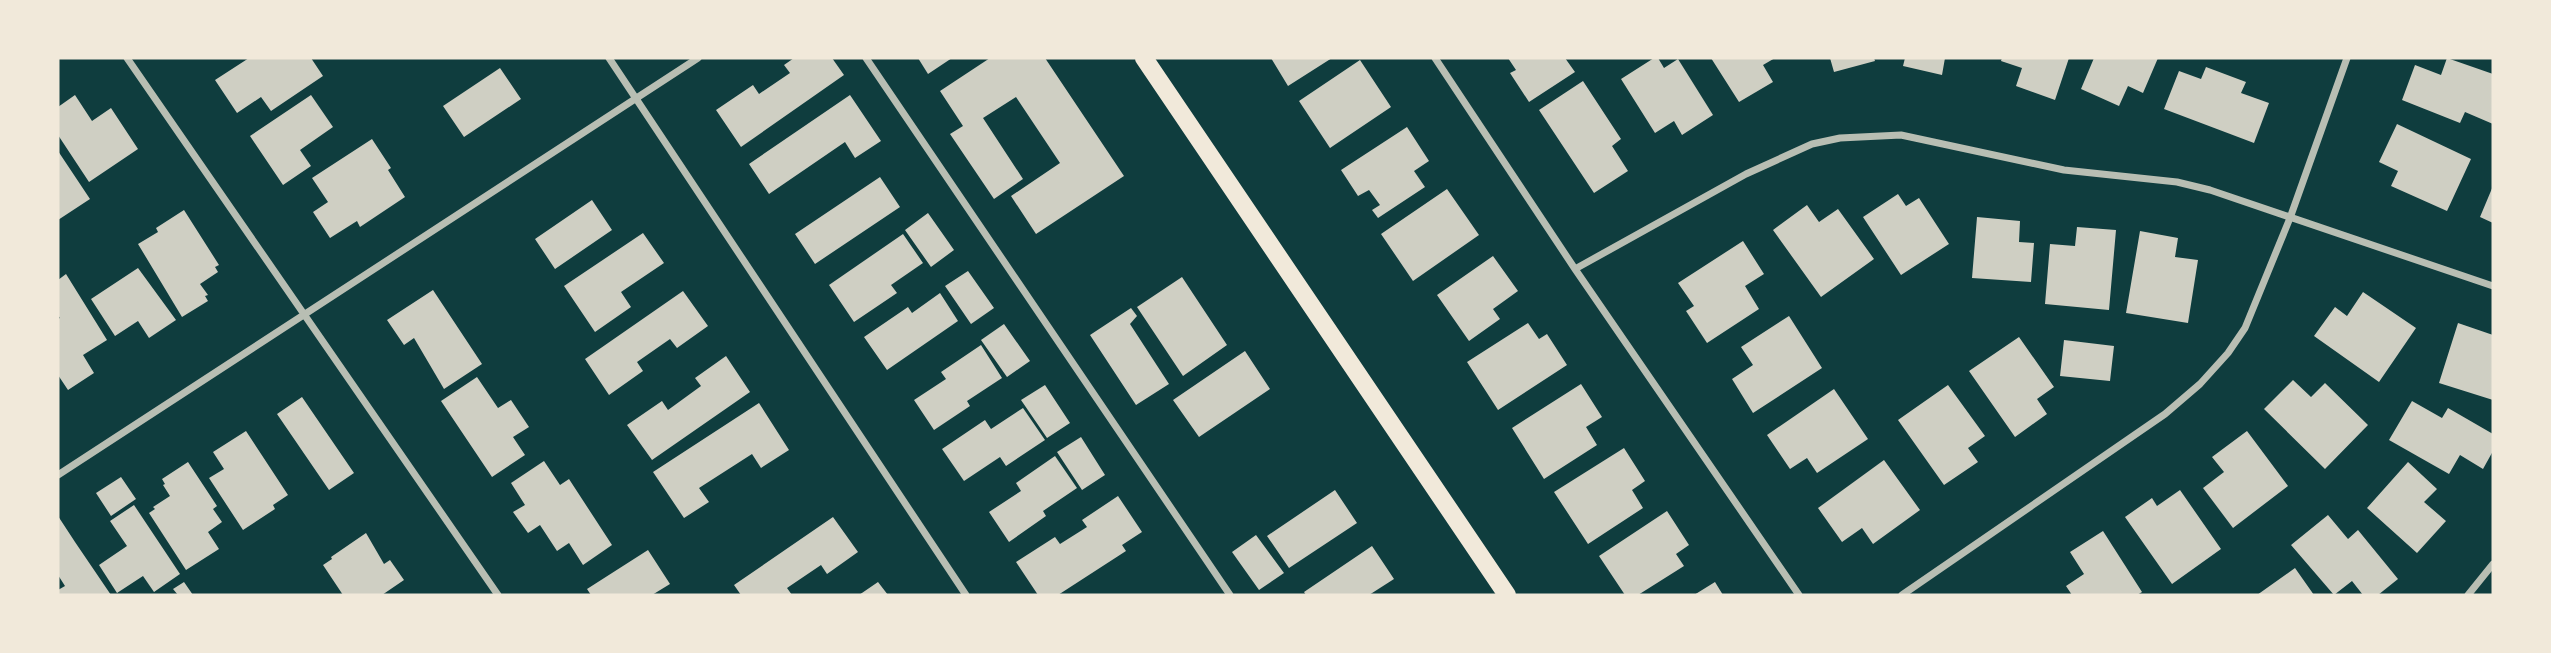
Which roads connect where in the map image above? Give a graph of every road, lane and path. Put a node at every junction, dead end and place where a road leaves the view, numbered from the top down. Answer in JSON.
{"nodes":[{"id":1,"x":127,"y":58,"type":"edge"},
{"id":2,"x":609,"y":58,"type":"edge"},
{"id":3,"x":698,"y":58,"type":"edge"},
{"id":4,"x":866,"y":58,"type":"edge"},
{"id":5,"x":1144,"y":58,"type":"edge"},
{"id":6,"x":1435,"y":58,"type":"edge"},
{"id":7,"x":2347,"y":58,"type":"edge"},
{"id":8,"x":635,"y":97,"type":"junction"},
{"id":9,"x":2290,"y":218,"type":"junction"},
{"id":10,"x":1575,"y":269,"type":"junction"},
{"id":11,"x":2493,"y":286,"type":"edge"},
{"id":12,"x":303,"y":316,"type":"junction"},
{"id":13,"x":58,"y":475,"type":"edge"},
{"id":14,"x":2493,"y":564,"type":"edge"},
{"id":15,"x":498,"y":595,"type":"edge"},
{"id":16,"x":966,"y":595,"type":"edge"},
{"id":17,"x":1230,"y":595,"type":"edge"},
{"id":18,"x":1507,"y":595,"type":"edge"},
{"id":19,"x":1799,"y":595,"type":"edge"},
{"id":20,"x":1902,"y":595,"type":"edge"},
{"id":21,"x":2468,"y":595,"type":"edge"}],
"edges":[{"from":1,"to":12,"type":"street"},
{"from":2,"to":8,"type":"street"},
{"from":3,"to":8,"type":"street"},
{"from":4,"to":17,"type":"street"},
{"from":5,"to":18,"type":"main road"},
{"from":6,"to":10,"type":"street"},
{"from":7,"to":9,"type":"street"},
{"from":8,"to":12,"type":"street"},
{"from":8,"to":16,"type":"street"},
{"from":9,"to":10,"type":"street"},
{"from":9,"to":11,"type":"street"},
{"from":9,"to":20,"type":"street"},
{"from":10,"to":19,"type":"street"},
{"from":12,"to":13,"type":"street"},
{"from":12,"to":15,"type":"street"},
{"from":14,"to":21,"type":"street"}]}
